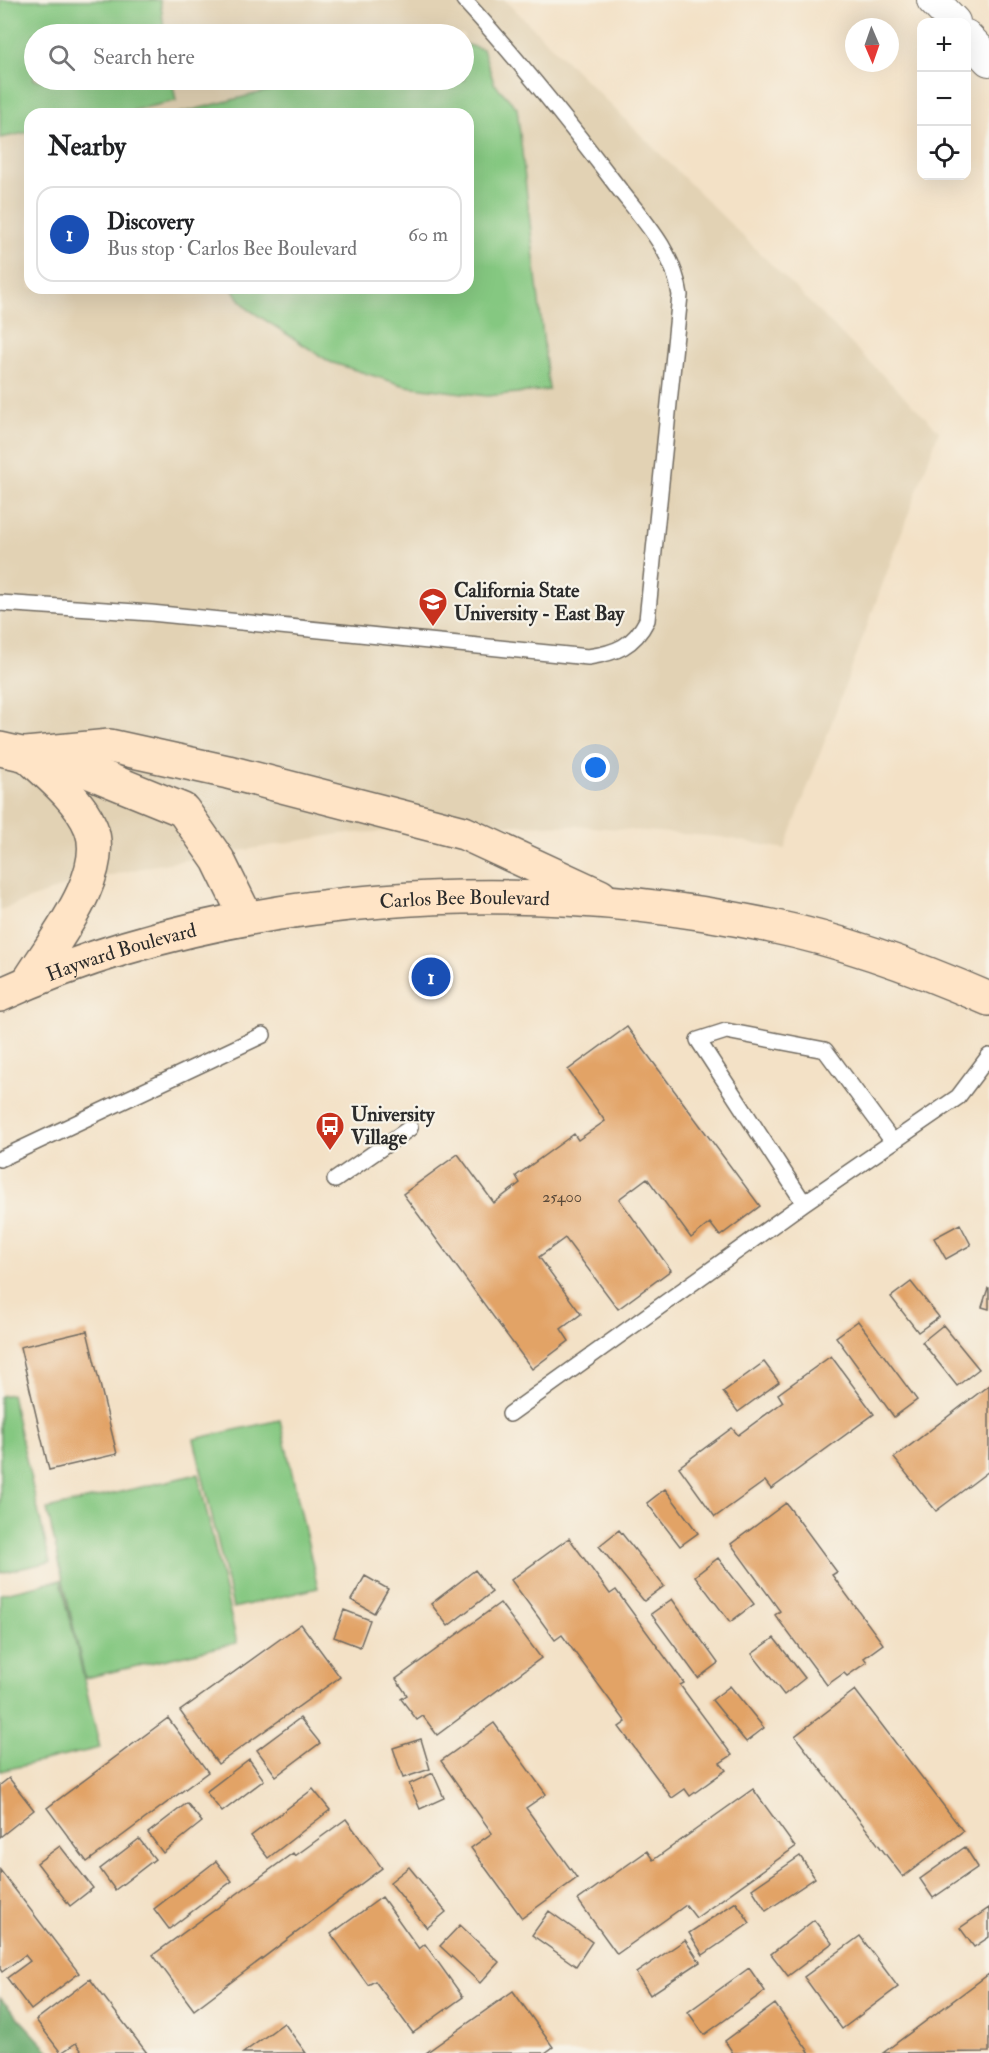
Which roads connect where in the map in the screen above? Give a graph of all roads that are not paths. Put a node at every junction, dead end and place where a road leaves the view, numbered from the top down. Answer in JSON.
{"nodes":[{"id":1,"x":464,"y":0,"type":"edge"},
{"id":2,"x":933,"y":0,"type":"edge"},
{"id":3,"x":950,"y":18,"type":"edge"},
{"id":4,"x":971,"y":41,"type":"edge"},
{"id":5,"x":989,"y":60,"type":"edge"},
{"id":6,"x":0,"y":603,"type":"edge"},
{"id":7,"x":13,"y":752,"type":"edge"},
{"id":8,"x":612,"y":902,"type":"junction"},
{"id":9,"x":246,"y":917,"type":"junction"},
{"id":10,"x":29,"y":981,"type":"junction"},
{"id":11,"x":0,"y":995,"type":"edge"},
{"id":12,"x":989,"y":999,"type":"edge"},
{"id":13,"x":263,"y":1035,"type":"dead end"},
{"id":14,"x":989,"y":1056,"type":"edge"},
{"id":15,"x":410,"y":1128,"type":"dead end"},
{"id":16,"x":893,"y":1142,"type":"junction"},
{"id":17,"x":0,"y":1159,"type":"edge"},
{"id":18,"x":335,"y":1180,"type":"dead end"},
{"id":19,"x":804,"y":1203,"type":"junction"},
{"id":20,"x":510,"y":1414,"type":"dead end"}],
"edges":[{"from":1,"to":6,"type":"lane"},
{"from":2,"to":3,"type":"street"},
{"from":4,"to":5,"type":"street"},
{"from":7,"to":8,"type":"street"},
{"from":7,"to":9,"type":"street"},
{"from":7,"to":10,"type":"street"},
{"from":8,"to":9,"type":"street","name":"Carlos Bee Boulevard"},
{"from":8,"to":12,"type":"street","name":"Carlos Bee Boulevard"},
{"from":9,"to":10,"type":"street","name":"Hayward Boulevard"},
{"from":10,"to":11,"type":"street","name":"Hayward Boulevard"},
{"from":13,"to":17,"type":"lane"},
{"from":14,"to":16,"type":"lane"},
{"from":15,"to":18,"type":"lane"},
{"from":16,"to":19,"type":"lane"},
{"from":16,"to":19,"type":"lane"},
{"from":19,"to":20,"type":"lane"}]}
